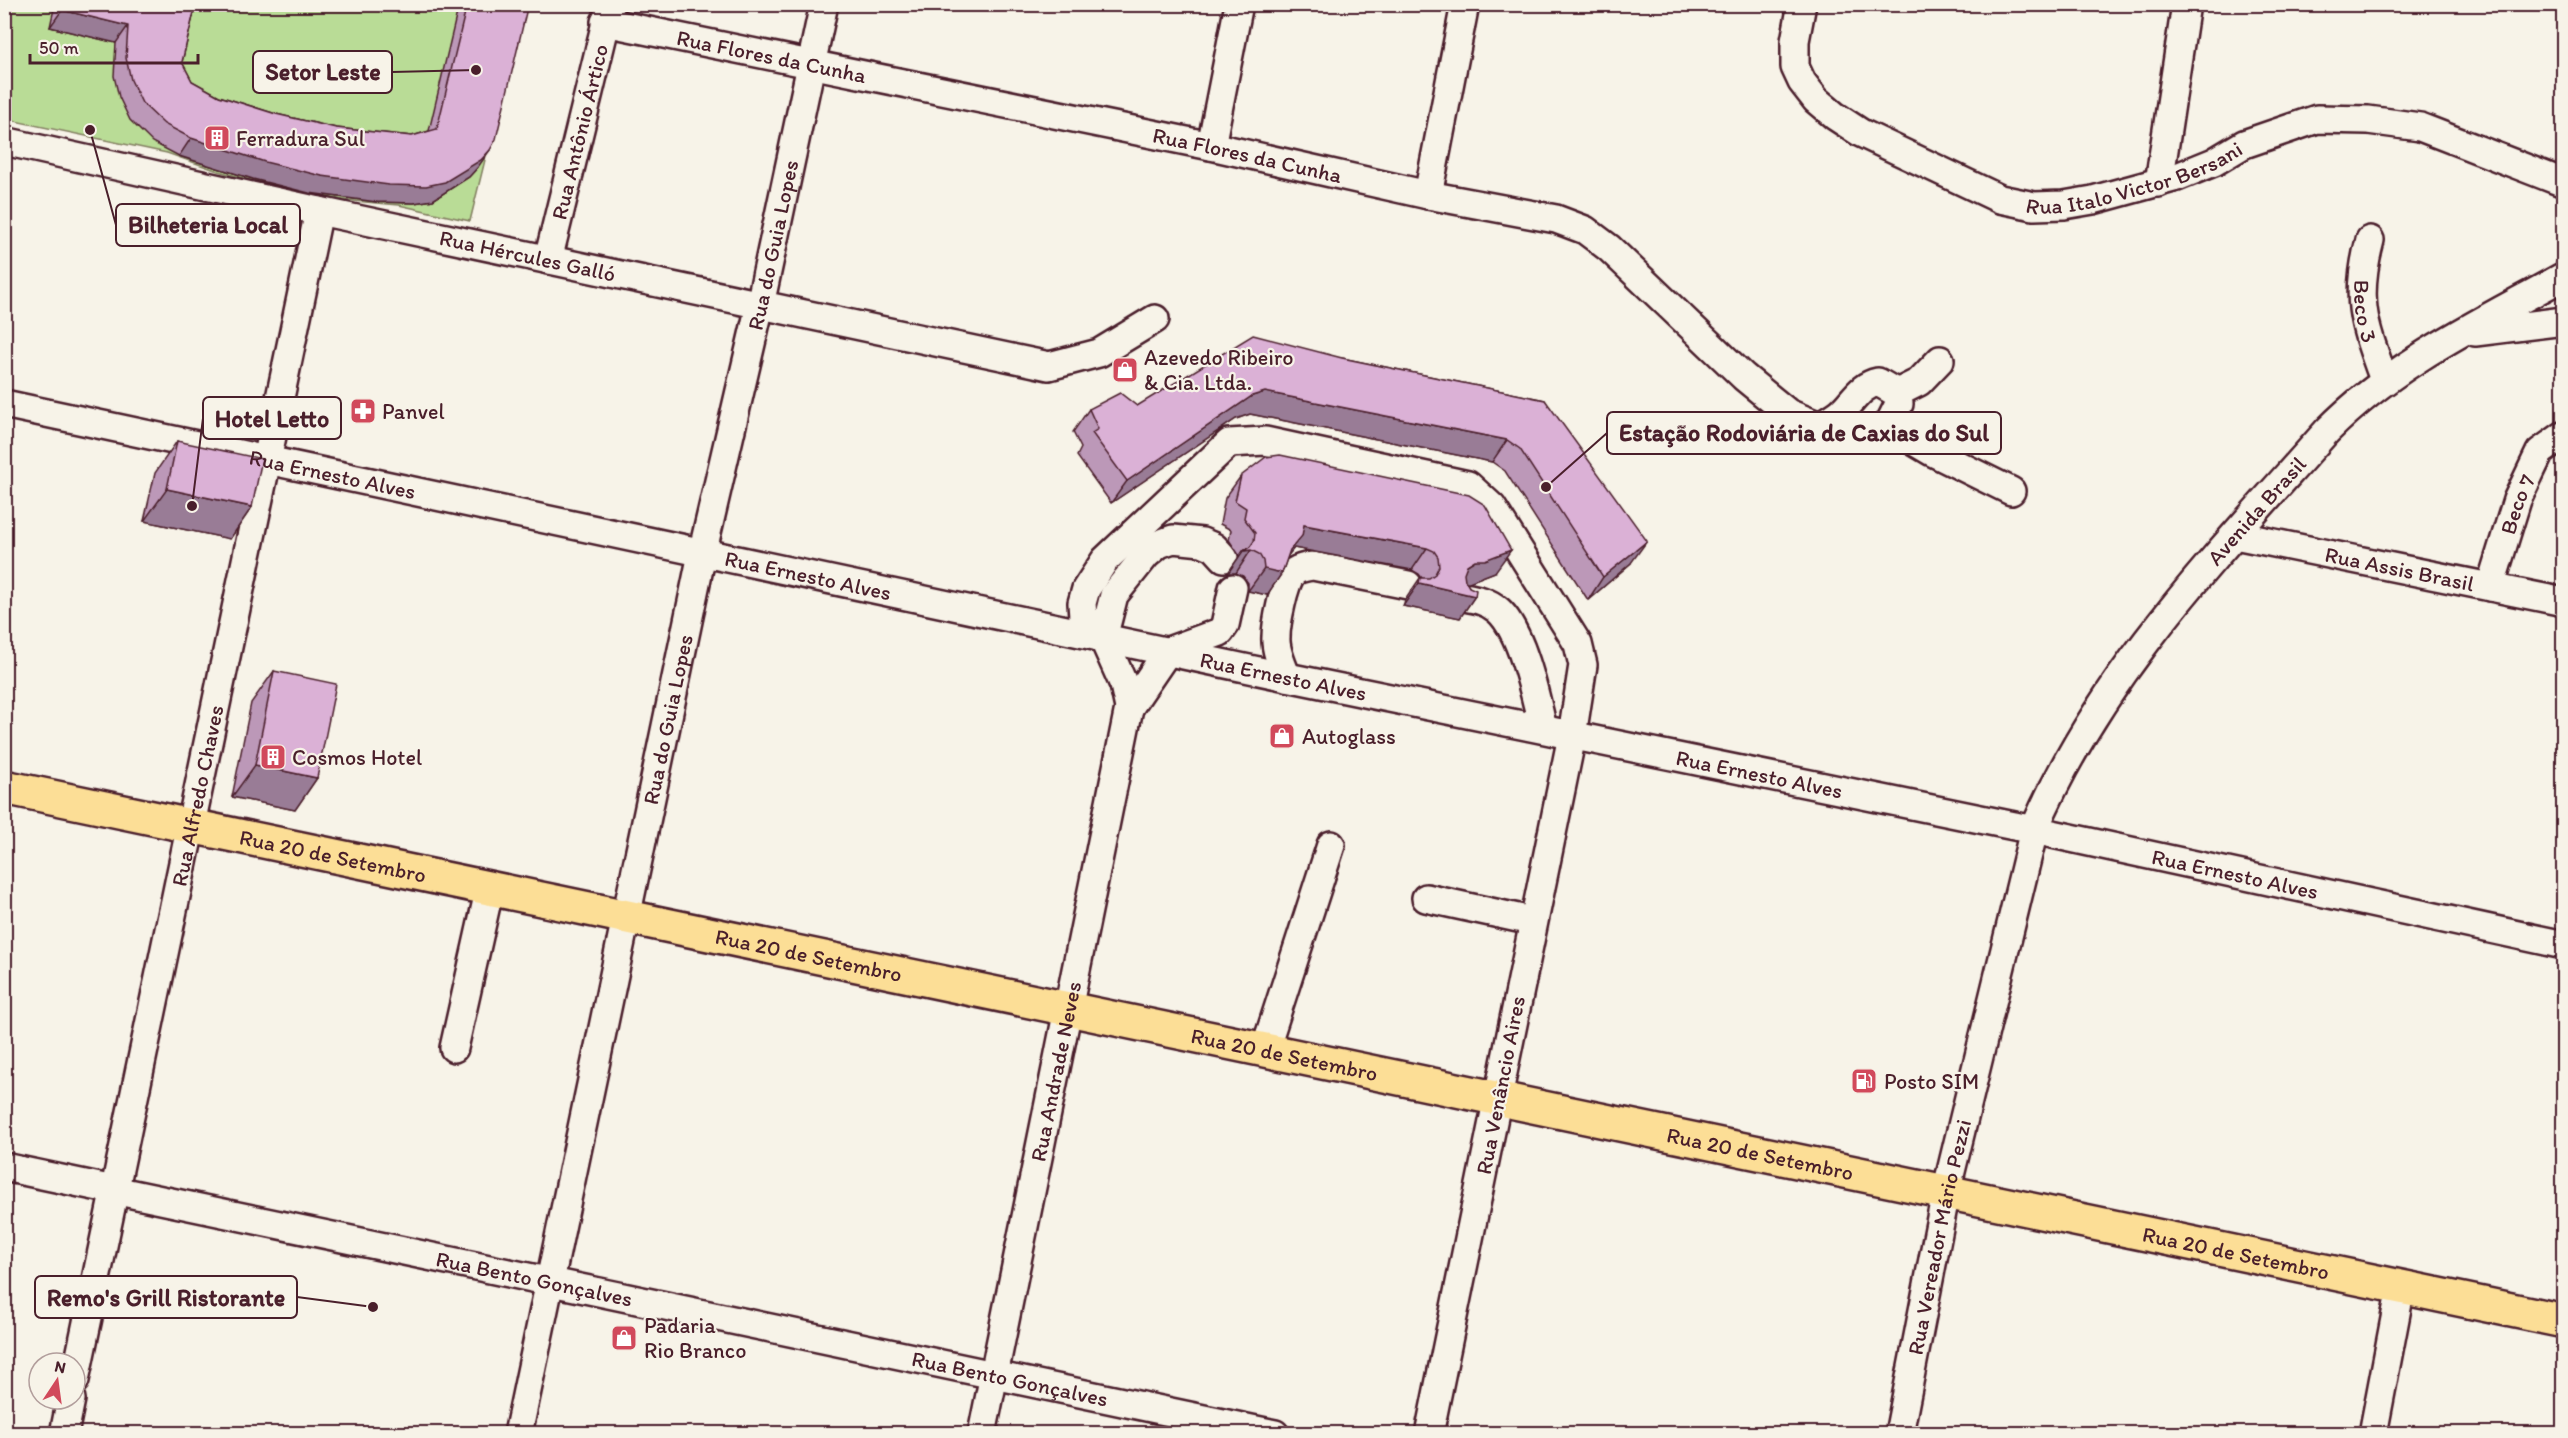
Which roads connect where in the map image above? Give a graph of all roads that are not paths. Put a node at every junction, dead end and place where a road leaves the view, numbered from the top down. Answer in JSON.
{"nodes":[{"id":1,"x":824,"y":4,"type":"edge"},
{"id":2,"x":1239,"y":4,"type":"edge"},
{"id":3,"x":1465,"y":4,"type":"edge"},
{"id":4,"x":1802,"y":4,"type":"edge"},
{"id":5,"x":2186,"y":4,"type":"edge"},
{"id":6,"x":608,"y":13,"type":"edge"},
{"id":7,"x":811,"y":65,"type":"junction"},
{"id":8,"x":4,"y":141,"type":"edge"},
{"id":9,"x":1211,"y":146,"type":"junction"},
{"id":10,"x":2159,"y":183,"type":"junction"},
{"id":11,"x":2564,"y":183,"type":"edge"},
{"id":12,"x":1428,"y":195,"type":"junction"},
{"id":13,"x":319,"y":211,"type":"junction"},
{"id":14,"x":2370,"y":240,"type":"dead end"},
{"id":15,"x":548,"y":260,"type":"junction"},
{"id":16,"x":2564,"y":276,"type":"edge"},
{"id":17,"x":760,"y":305,"type":"junction"},
{"id":18,"x":1155,"y":319,"type":"dead end"},
{"id":19,"x":2564,"y":321,"type":"edge"},
{"id":20,"x":2460,"y":334,"type":"junction"},
{"id":21,"x":1940,"y":360,"type":"dead end"},
{"id":22,"x":2384,"y":381,"type":"junction"},
{"id":23,"x":1897,"y":393,"type":"junction"},
{"id":24,"x":4,"y":404,"type":"edge"},
{"id":25,"x":1821,"y":426,"type":"junction"},
{"id":26,"x":1888,"y":426,"type":"junction"},
{"id":27,"x":2564,"y":435,"type":"edge"},
{"id":28,"x":266,"y":459,"type":"junction"},
{"id":29,"x":2011,"y":490,"type":"dead end"},
{"id":30,"x":2235,"y":535,"type":"junction"},
{"id":31,"x":702,"y":554,"type":"junction"},
{"id":32,"x":1224,"y":558,"type":"dead end"},
{"id":33,"x":1408,"y":585,"type":"dead end"},
{"id":34,"x":2490,"y":587,"type":"junction"},
{"id":35,"x":1233,"y":588,"type":"dead end"},
{"id":36,"x":1464,"y":597,"type":"edge"},
{"id":37,"x":2564,"y":602,"type":"edge"},
{"id":38,"x":1103,"y":638,"type":"junction"},
{"id":39,"x":1168,"y":651,"type":"junction"},
{"id":40,"x":1287,"y":677,"type":"junction"},
{"id":41,"x":1129,"y":708,"type":"junction"},
{"id":42,"x":1543,"y":729,"type":"junction"},
{"id":43,"x":1572,"y":736,"type":"junction"},
{"id":44,"x":4,"y":787,"type":"edge"},
{"id":45,"x":190,"y":824,"type":"junction"},
{"id":46,"x":2034,"y":830,"type":"junction"},
{"id":47,"x":1331,"y":845,"type":"dead end"},
{"id":48,"x":490,"y":887,"type":"junction"},
{"id":49,"x":1426,"y":898,"type":"dead end"},
{"id":50,"x":625,"y":915,"type":"junction"},
{"id":51,"x":1532,"y":921,"type":"junction"},
{"id":52,"x":2564,"y":945,"type":"edge"},
{"id":53,"x":1068,"y":1008,"type":"junction"},
{"id":54,"x":454,"y":1048,"type":"dead end"},
{"id":55,"x":1265,"y":1049,"type":"junction"},
{"id":56,"x":1498,"y":1098,"type":"junction"},
{"id":57,"x":4,"y":1167,"type":"edge"},
{"id":58,"x":114,"y":1190,"type":"junction"},
{"id":59,"x":1946,"y":1192,"type":"junction"},
{"id":60,"x":549,"y":1281,"type":"junction"},
{"id":61,"x":2401,"y":1287,"type":"junction"},
{"id":62,"x":2564,"y":1321,"type":"edge"},
{"id":63,"x":81,"y":1351,"type":"edge"},
{"id":64,"x":995,"y":1375,"type":"junction"},
{"id":65,"x":69,"y":1411,"type":"edge"},
{"id":66,"x":64,"y":1434,"type":"edge"},
{"id":67,"x":518,"y":1434,"type":"edge"},
{"id":68,"x":982,"y":1434,"type":"edge"},
{"id":69,"x":1275,"y":1434,"type":"edge"},
{"id":70,"x":1429,"y":1434,"type":"edge"},
{"id":71,"x":1899,"y":1434,"type":"edge"},
{"id":72,"x":2373,"y":1434,"type":"edge"}],
"edges":[{"from":1,"to":7,"type":"street","name":"Rua do Guia Lopes"},
{"from":2,"to":9,"type":"street"},
{"from":3,"to":12,"type":"street"},
{"from":4,"to":10,"type":"street","name":"Rua Italo Victor Bersani"},
{"from":5,"to":10,"type":"street"},
{"from":6,"to":7,"type":"street","name":"Rua Flores da Cunha"},
{"from":6,"to":15,"type":"street","name":"Rua Antônio Ártico"},
{"from":7,"to":9,"type":"street","name":"Rua Flores da Cunha"},
{"from":7,"to":17,"type":"street","name":"Rua do Guia Lopes"},
{"from":8,"to":13,"type":"street","name":"Rua Hércules Galló"},
{"from":9,"to":12,"type":"street","name":"Rua Flores da Cunha"},
{"from":10,"to":11,"type":"street","name":"Rua Italo Victor Bersani"},
{"from":12,"to":25,"type":"street","name":"Rua Flores da Cunha"},
{"from":13,"to":15,"type":"street","name":"Rua Hércules Galló"},
{"from":13,"to":28,"type":"street","name":"Rua Alfredo Chaves"},
{"from":14,"to":22,"type":"street","name":"Beco 3"},
{"from":15,"to":17,"type":"street","name":"Rua Hércules Galló"},
{"from":16,"to":20,"type":"street","name":"Avenida Brasil"},
{"from":17,"to":18,"type":"street","name":"Rua Hércules Galló"},
{"from":17,"to":31,"type":"street","name":"Rua do Guia Lopes"},
{"from":19,"to":20,"type":"street"},
{"from":20,"to":22,"type":"street","name":"Avenida Brasil"},
{"from":21,"to":23,"type":"street"},
{"from":22,"to":30,"type":"street","name":"Avenida Brasil"},
{"from":23,"to":25,"type":"street"},
{"from":23,"to":26,"type":"street"},
{"from":24,"to":28,"type":"street","name":"Rua Ernesto Alves"},
{"from":25,"to":26,"type":"street","name":"Rua Flores da Cunha"},
{"from":26,"to":29,"type":"street"},
{"from":27,"to":34,"type":"street","name":"Beco 7"},
{"from":28,"to":31,"type":"street","name":"Rua Ernesto Alves"},
{"from":28,"to":45,"type":"street","name":"Rua Alfredo Chaves"},
{"from":30,"to":34,"type":"street","name":"Rua Assis Brasil"},
{"from":30,"to":46,"type":"street","name":"Avenida Brasil"},
{"from":31,"to":38,"type":"street","name":"Rua Ernesto Alves"},
{"from":31,"to":50,"type":"street","name":"Rua do Guia Lopes"},
{"from":32,"to":38,"type":"street"},
{"from":33,"to":40,"type":"street"},
{"from":34,"to":37,"type":"street","name":"Rua Assis Brasil"},
{"from":35,"to":39,"type":"street"},
{"from":36,"to":42,"type":"street"},
{"from":38,"to":39,"type":"street","name":"Rua Ernesto Alves"},
{"from":38,"to":41,"type":"street","name":"Rua Andrade Neves"},
{"from":38,"to":43,"type":"street","name":"Rua Andrade Neves"},
{"from":39,"to":40,"type":"street","name":"Rua Ernesto Alves"},
{"from":39,"to":41,"type":"street","name":"Rua Andrade Neves"},
{"from":40,"to":42,"type":"street","name":"Rua Ernesto Alves"},
{"from":41,"to":53,"type":"street","name":"Rua Andrade Neves"},
{"from":42,"to":43,"type":"street","name":"Rua Ernesto Alves"},
{"from":43,"to":46,"type":"street","name":"Rua Ernesto Alves"},
{"from":43,"to":51,"type":"street","name":"Rua Venâncio Aires"},
{"from":44,"to":45,"type":"main road","name":"Rua 20 de Setembro"},
{"from":45,"to":48,"type":"main road","name":"Rua 20 de Setembro"},
{"from":45,"to":58,"type":"street","name":"Rua Alfredo Chaves"},
{"from":46,"to":52,"type":"street","name":"Rua Ernesto Alves"},
{"from":46,"to":59,"type":"street","name":"Rua Vereador Mário Pezzi"},
{"from":47,"to":55,"type":"street"},
{"from":48,"to":50,"type":"main road","name":"Rua 20 de Setembro"},
{"from":48,"to":54,"type":"street"},
{"from":49,"to":51,"type":"street"},
{"from":50,"to":53,"type":"main road","name":"Rua 20 de Setembro"},
{"from":50,"to":60,"type":"street","name":"Rua do Guia Lopes"},
{"from":51,"to":56,"type":"street","name":"Rua Venâncio Aires"},
{"from":53,"to":55,"type":"main road","name":"Rua 20 de Setembro"},
{"from":53,"to":64,"type":"street","name":"Rua Andrade Neves"},
{"from":55,"to":56,"type":"main road","name":"Rua 20 de Setembro"},
{"from":56,"to":59,"type":"main road","name":"Rua 20 de Setembro"},
{"from":56,"to":70,"type":"street","name":"Rua Venâncio Aires"},
{"from":57,"to":58,"type":"street","name":"Rua Bento Gonçalves"},
{"from":58,"to":60,"type":"street","name":"Rua Bento Gonçalves"},
{"from":58,"to":63,"type":"street","name":"Rua Alfredo Chaves"},
{"from":59,"to":61,"type":"main road","name":"Rua 20 de Setembro"},
{"from":59,"to":71,"type":"street","name":"Rua Vereador Mário Pezzi"},
{"from":60,"to":64,"type":"street","name":"Rua Bento Gonçalves"},
{"from":60,"to":67,"type":"street","name":"Rua do Guia Lopes"},
{"from":61,"to":62,"type":"main road","name":"Rua 20 de Setembro"},
{"from":61,"to":72,"type":"street"},
{"from":64,"to":68,"type":"street","name":"Rua Andrade Neves"},
{"from":64,"to":69,"type":"street","name":"Rua Bento Gonçalves"},
{"from":65,"to":66,"type":"street"}]}
